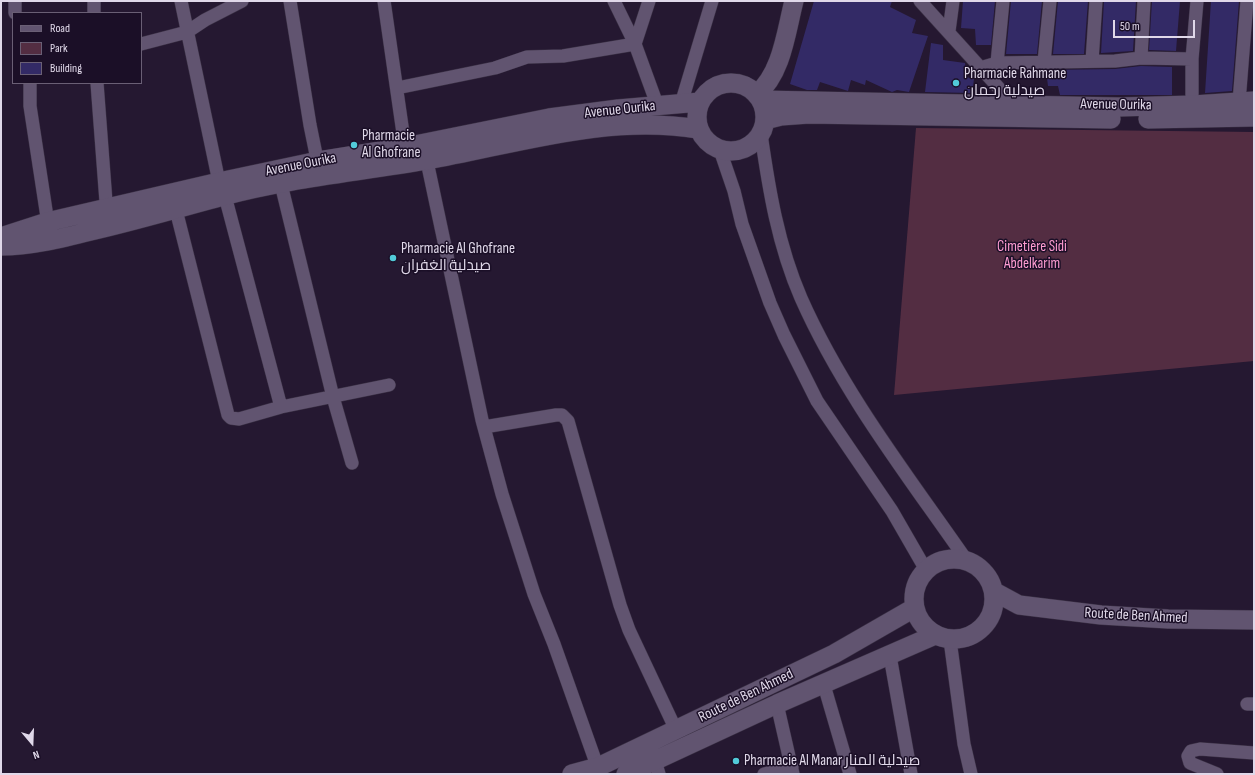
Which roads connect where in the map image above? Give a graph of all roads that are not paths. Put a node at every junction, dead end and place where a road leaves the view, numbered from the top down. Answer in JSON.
{"nodes":[{"id":1,"x":15,"y":1,"type":"edge"},
{"id":2,"x":95,"y":1,"type":"edge"},
{"id":3,"x":181,"y":1,"type":"edge"},
{"id":4,"x":242,"y":1,"type":"edge"},
{"id":5,"x":290,"y":1,"type":"edge"},
{"id":6,"x":384,"y":1,"type":"edge"},
{"id":7,"x":614,"y":1,"type":"edge"},
{"id":8,"x":649,"y":1,"type":"edge"},
{"id":9,"x":712,"y":1,"type":"edge"},
{"id":10,"x":794,"y":1,"type":"edge"},
{"id":11,"x":920,"y":1,"type":"edge"},
{"id":12,"x":953,"y":1,"type":"edge"},
{"id":13,"x":1003,"y":1,"type":"edge"},
{"id":14,"x":1050,"y":1,"type":"edge"},
{"id":15,"x":1096,"y":1,"type":"edge"},
{"id":16,"x":1144,"y":1,"type":"edge"},
{"id":17,"x":1197,"y":1,"type":"edge"},
{"id":18,"x":1248,"y":1,"type":"edge"},
{"id":19,"x":14,"y":12,"type":"edge"},
{"id":20,"x":94,"y":12,"type":"edge"},
{"id":21,"x":1250,"y":18,"type":"edge"},
{"id":22,"x":949,"y":31,"type":"junction"},
{"id":23,"x":187,"y":32,"type":"junction"},
{"id":24,"x":142,"y":44,"type":"edge"},
{"id":25,"x":635,"y":44,"type":"junction"},
{"id":26,"x":1141,"y":58,"type":"junction"},
{"id":27,"x":1248,"y":58,"type":"edge"},
{"id":28,"x":1192,"y":59,"type":"junction"},
{"id":29,"x":1092,"y":61,"type":"junction"},
{"id":30,"x":1044,"y":62,"type":"junction"},
{"id":31,"x":997,"y":63,"type":"junction"},
{"id":32,"x":980,"y":68,"type":"junction"},
{"id":33,"x":30,"y":84,"type":"edge"},
{"id":34,"x":97,"y":84,"type":"edge"},
{"id":35,"x":397,"y":88,"type":"junction"},
{"id":36,"x":759,"y":97,"type":"junction"},
{"id":37,"x":1246,"y":101,"type":"edge"},
{"id":38,"x":700,"y":102,"type":"junction"},
{"id":39,"x":681,"y":104,"type":"junction"},
{"id":40,"x":1014,"y":104,"type":"junction"},
{"id":41,"x":658,"y":106,"type":"junction"},
{"id":42,"x":1192,"y":112,"type":"junction"},
{"id":43,"x":1254,"y":117,"type":"edge"},
{"id":44,"x":1028,"y":118,"type":"junction"},
{"id":45,"x":763,"y":127,"type":"junction"},
{"id":46,"x":698,"y":129,"type":"junction"},
{"id":47,"x":405,"y":147,"type":"junction"},
{"id":48,"x":720,"y":150,"type":"junction"},
{"id":49,"x":425,"y":151,"type":"junction"},
{"id":50,"x":319,"y":168,"type":"junction"},
{"id":51,"x":281,"y":184,"type":"junction"},
{"id":52,"x":222,"y":189,"type":"junction"},
{"id":53,"x":176,"y":210,"type":"junction"},
{"id":54,"x":107,"y":218,"type":"junction"},
{"id":55,"x":49,"y":231,"type":"junction"},
{"id":56,"x":1,"y":237,"type":"edge"},
{"id":57,"x":1,"y":246,"type":"edge"},
{"id":58,"x":389,"y":385,"type":"dead end"},
{"id":59,"x":332,"y":397,"type":"junction"},
{"id":60,"x":281,"y":407,"type":"junction"},
{"id":61,"x":484,"y":427,"type":"junction"},
{"id":62,"x":352,"y":463,"type":"dead end"},
{"id":63,"x":967,"y":561,"type":"junction"},
{"id":64,"x":926,"y":570,"type":"junction"},
{"id":65,"x":994,"y":592,"type":"junction"},
{"id":66,"x":1019,"y":605,"type":"junction"},
{"id":67,"x":914,"y":608,"type":"junction"},
{"id":68,"x":993,"y":612,"type":"junction"},
{"id":69,"x":1254,"y":620,"type":"edge"},
{"id":70,"x":943,"y":637,"type":"junction"},
{"id":71,"x":890,"y":656,"type":"junction"},
{"id":72,"x":824,"y":684,"type":"junction"},
{"id":73,"x":777,"y":704,"type":"junction"},
{"id":74,"x":676,"y":730,"type":"junction"},
{"id":75,"x":1254,"y":753,"type":"edge"},
{"id":76,"x":657,"y":768,"type":"edge"},
{"id":77,"x":599,"y":770,"type":"edge"},
{"id":78,"x":792,"y":771,"type":"edge"},
{"id":79,"x":572,"y":774,"type":"edge"},
{"id":80,"x":626,"y":774,"type":"edge"},
{"id":81,"x":764,"y":774,"type":"edge"},
{"id":82,"x":850,"y":774,"type":"edge"},
{"id":83,"x":911,"y":774,"type":"edge"},
{"id":84,"x":971,"y":774,"type":"edge"},
{"id":85,"x":1217,"y":774,"type":"edge"}],
"edges":[{"from":1,"to":19,"type":"street"},
{"from":2,"to":20,"type":"street"},
{"from":3,"to":23,"type":"street"},
{"from":4,"to":23,"type":"street"},
{"from":5,"to":50,"type":"street"},
{"from":6,"to":35,"type":"street"},
{"from":7,"to":25,"type":"street"},
{"from":8,"to":25,"type":"street"},
{"from":9,"to":39,"type":"street"},
{"from":10,"to":36,"type":"street"},
{"from":11,"to":22,"type":"street"},
{"from":12,"to":22,"type":"street"},
{"from":13,"to":31,"type":"street"},
{"from":14,"to":30,"type":"street"},
{"from":15,"to":29,"type":"street"},
{"from":16,"to":26,"type":"street"},
{"from":17,"to":28,"type":"street"},
{"from":18,"to":21,"type":"street"},
{"from":21,"to":27,"type":"street"},
{"from":22,"to":32,"type":"street"},
{"from":23,"to":24,"type":"street"},
{"from":23,"to":52,"type":"street"},
{"from":25,"to":35,"type":"street"},
{"from":25,"to":41,"type":"street"},
{"from":26,"to":28,"type":"street"},
{"from":26,"to":29,"type":"street"},
{"from":27,"to":37,"type":"street"},
{"from":28,"to":42,"type":"street"},
{"from":29,"to":30,"type":"street"},
{"from":30,"to":31,"type":"street"},
{"from":31,"to":32,"type":"street"},
{"from":32,"to":40,"type":"street"},
{"from":33,"to":55,"type":"street"},
{"from":34,"to":54,"type":"street"},
{"from":35,"to":47,"type":"street"},
{"from":36,"to":38,"type":"street"},
{"from":36,"to":40,"type":"street","name":"Avenue Ourika"},
{"from":36,"to":45,"type":"street"},
{"from":37,"to":42,"type":"street","name":"Avenue Ourika"},
{"from":38,"to":39,"type":"street","name":"Avenue Ourika"},
{"from":38,"to":46,"type":"street"},
{"from":39,"to":41,"type":"street","name":"Avenue Ourika"},
{"from":40,"to":42,"type":"street","name":"Avenue Ourika"},
{"from":40,"to":44,"type":"street"},
{"from":41,"to":49,"type":"street","name":"Avenue Ourika"},
{"from":42,"to":43,"type":"street","name":"Avenue Ourika"},
{"from":42,"to":44,"type":"street","name":"Avenue Ourika"},
{"from":44,"to":45,"type":"street","name":"Avenue Ourika"},
{"from":45,"to":48,"type":"street","name":"Avenue Ourika"},
{"from":45,"to":63,"type":"street"},
{"from":46,"to":48,"type":"street"},
{"from":46,"to":49,"type":"street","name":"Avenue Ourika"},
{"from":47,"to":49,"type":"street","name":"Avenue Ourika"},
{"from":47,"to":50,"type":"street","name":"Avenue Ourika"},
{"from":48,"to":64,"type":"street"},
{"from":49,"to":50,"type":"street","name":"Avenue Ourika"},
{"from":49,"to":61,"type":"street"},
{"from":50,"to":51,"type":"street","name":"Avenue Ourika"},
{"from":50,"to":52,"type":"street","name":"Avenue Ourika"},
{"from":51,"to":52,"type":"street","name":"Avenue Ourika"},
{"from":51,"to":59,"type":"street"},
{"from":52,"to":53,"type":"street","name":"Avenue Ourika"},
{"from":52,"to":54,"type":"street","name":"Avenue Ourika"},
{"from":52,"to":60,"type":"street"},
{"from":53,"to":54,"type":"street","name":"Avenue Ourika"},
{"from":53,"to":60,"type":"street"},
{"from":54,"to":55,"type":"street","name":"Avenue Ourika"},
{"from":55,"to":56,"type":"street","name":"Avenue Ourika"},
{"from":55,"to":57,"type":"street","name":"Avenue Ourika"},
{"from":58,"to":59,"type":"street"},
{"from":59,"to":60,"type":"street"},
{"from":59,"to":62,"type":"street"},
{"from":61,"to":74,"type":"street"},
{"from":61,"to":77,"type":"street"},
{"from":63,"to":64,"type":"street"},
{"from":63,"to":65,"type":"street"},
{"from":64,"to":67,"type":"street"},
{"from":65,"to":66,"type":"street","name":"Route de Ben Ahmed"},
{"from":65,"to":68,"type":"street"},
{"from":66,"to":68,"type":"street","name":"Route de Ben Ahmed"},
{"from":66,"to":69,"type":"street","name":"Route de Ben Ahmed"},
{"from":67,"to":70,"type":"street"},
{"from":67,"to":74,"type":"street","name":"Route de Ben Ahmed"},
{"from":68,"to":70,"type":"street","name":"Route de Ben Ahmed"},
{"from":70,"to":71,"type":"street","name":"Route de Ben Ahmed"},
{"from":70,"to":84,"type":"street"},
{"from":71,"to":72,"type":"street","name":"Route de Ben Ahmed"},
{"from":71,"to":83,"type":"street"},
{"from":72,"to":73,"type":"street","name":"Route de Ben Ahmed"},
{"from":72,"to":82,"type":"street"},
{"from":73,"to":76,"type":"street","name":"Route de Ben Ahmed"},
{"from":73,"to":78,"type":"street"},
{"from":74,"to":77,"type":"street","name":"Route de Ben Ahmed"},
{"from":75,"to":85,"type":"street"},
{"from":76,"to":80,"type":"street","name":"Route de Ben Ahmed"},
{"from":77,"to":79,"type":"street","name":"Route de Ben Ahmed"},
{"from":78,"to":81,"type":"street"}]}
